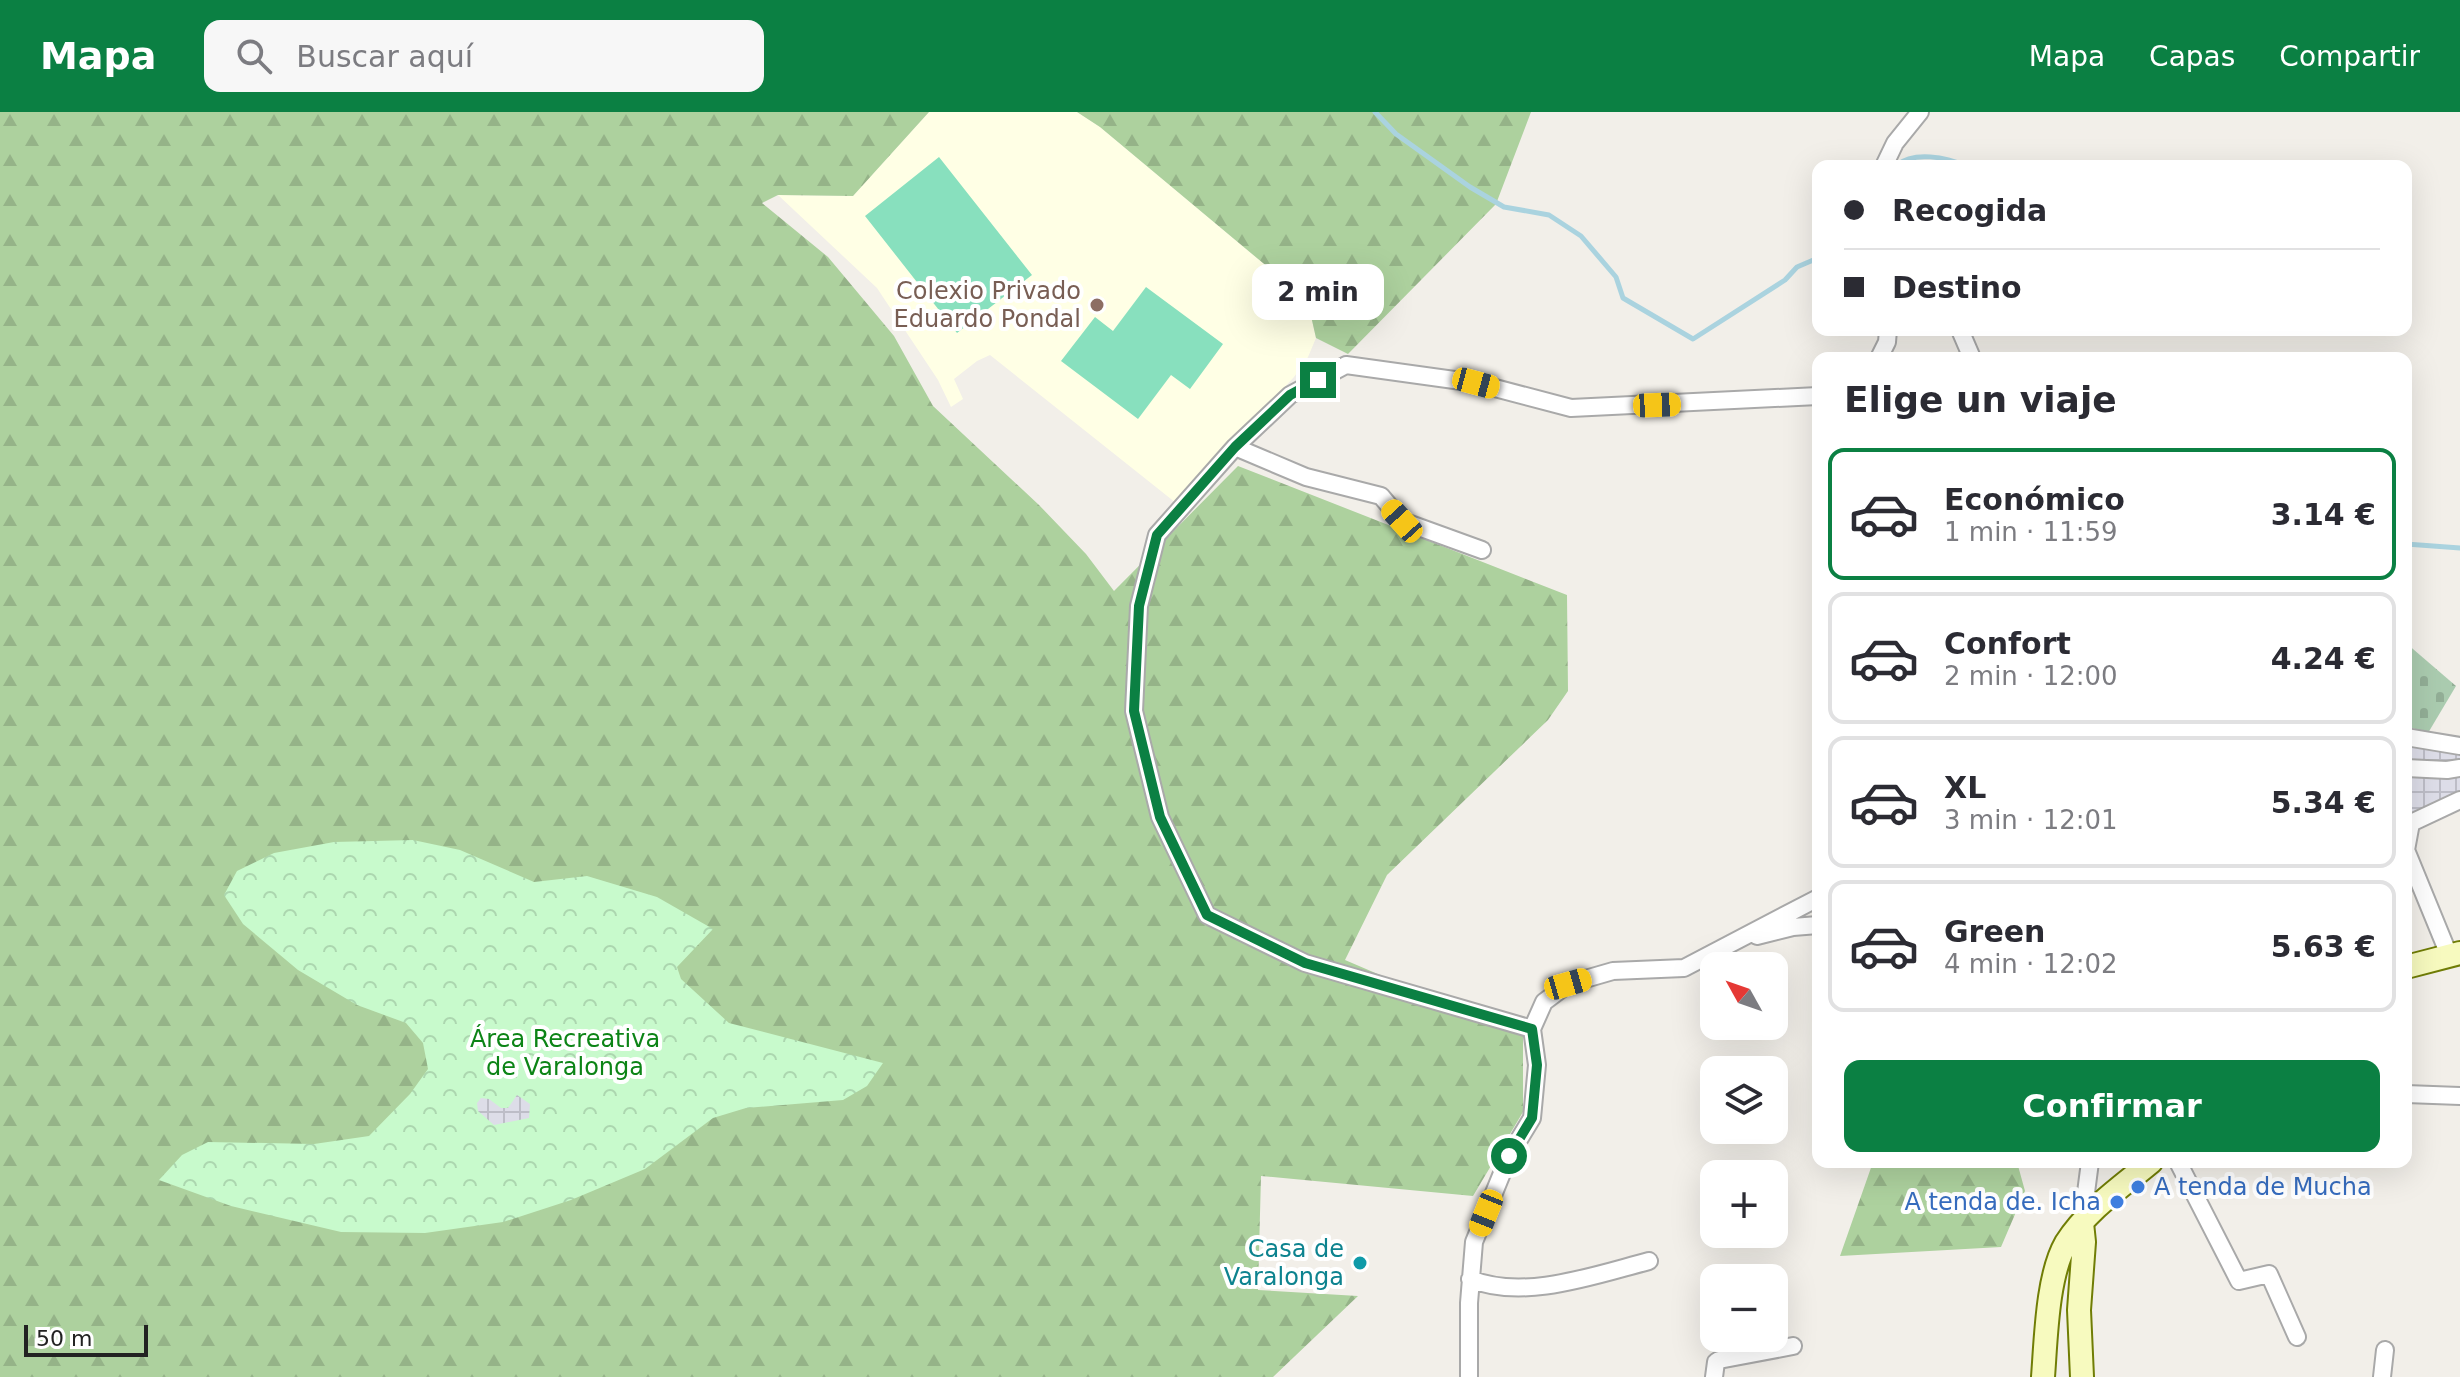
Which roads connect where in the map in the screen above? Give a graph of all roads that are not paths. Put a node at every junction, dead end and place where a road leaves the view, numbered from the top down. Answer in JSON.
{"nodes":[{"id":1,"x":1920,"y":112,"type":"edge"},
{"id":2,"x":1887,"y":160,"type":"edge"},
{"id":3,"x":1812,"y":396,"type":"edge"},
{"id":4,"x":1235,"y":447,"type":"junction"},
{"id":5,"x":1482,"y":550,"type":"dead end"},
{"id":6,"x":2412,"y":740,"type":"edge"},
{"id":7,"x":2460,"y":746,"type":"edge"},
{"id":8,"x":2412,"y":768,"type":"edge"},
{"id":9,"x":2460,"y":768,"type":"edge"},
{"id":10,"x":2460,"y":800,"type":"edge"},
{"id":11,"x":2412,"y":820,"type":"edge"},
{"id":12,"x":2412,"y":863,"type":"edge"},
{"id":13,"x":1812,"y":901,"type":"edge"},
{"id":14,"x":1812,"y":925,"type":"edge"},
{"id":15,"x":1740,"y":941,"type":"junction"},
{"id":16,"x":2454,"y":954,"type":"edge"},
{"id":17,"x":2412,"y":965,"type":"edge"},
{"id":18,"x":1532,"y":1029,"type":"junction"},
{"id":19,"x":2412,"y":1094,"type":"edge"},
{"id":20,"x":2460,"y":1096,"type":"edge"},
{"id":21,"x":2089,"y":1168,"type":"edge"},
{"id":22,"x":2144,"y":1168,"type":"edge"},
{"id":23,"x":2181,"y":1168,"type":"edge"},
{"id":24,"x":2101,"y":1203,"type":"junction"},
{"id":25,"x":2082,"y":1223,"type":"junction"},
{"id":26,"x":1649,"y":1261,"type":"dead end"},
{"id":27,"x":1470,"y":1279,"type":"junction"},
{"id":28,"x":2297,"y":1337,"type":"dead end"},
{"id":29,"x":1793,"y":1346,"type":"dead end"},
{"id":30,"x":2385,"y":1350,"type":"dead end"},
{"id":31,"x":1469,"y":1377,"type":"edge"},
{"id":32,"x":1714,"y":1377,"type":"edge"},
{"id":33,"x":2043,"y":1377,"type":"edge"},
{"id":34,"x":2082,"y":1377,"type":"edge"},
{"id":35,"x":2382,"y":1377,"type":"edge"}],
"edges":[{"from":1,"to":2,"type":"street"},
{"from":3,"to":4,"type":"street"},
{"from":4,"to":5,"type":"street"},
{"from":4,"to":18,"type":"street"},
{"from":6,"to":7,"type":"street"},
{"from":8,"to":9,"type":"street"},
{"from":10,"to":11,"type":"street"},
{"from":12,"to":16,"type":"street"},
{"from":13,"to":15,"type":"street"},
{"from":14,"to":15,"type":"street"},
{"from":15,"to":18,"type":"street"},
{"from":16,"to":17,"type":"main road"},
{"from":18,"to":27,"type":"street"},
{"from":19,"to":20,"type":"street"},
{"from":21,"to":24,"type":"street"},
{"from":21,"to":25,"type":"street"},
{"from":22,"to":24,"type":"main road"},
{"from":23,"to":28,"type":"street"},
{"from":24,"to":25,"type":"main road"},
{"from":25,"to":33,"type":"main road"},
{"from":25,"to":34,"type":"main road"},
{"from":26,"to":27,"type":"street"},
{"from":27,"to":31,"type":"street"},
{"from":29,"to":32,"type":"street"},
{"from":30,"to":35,"type":"street"}]}
